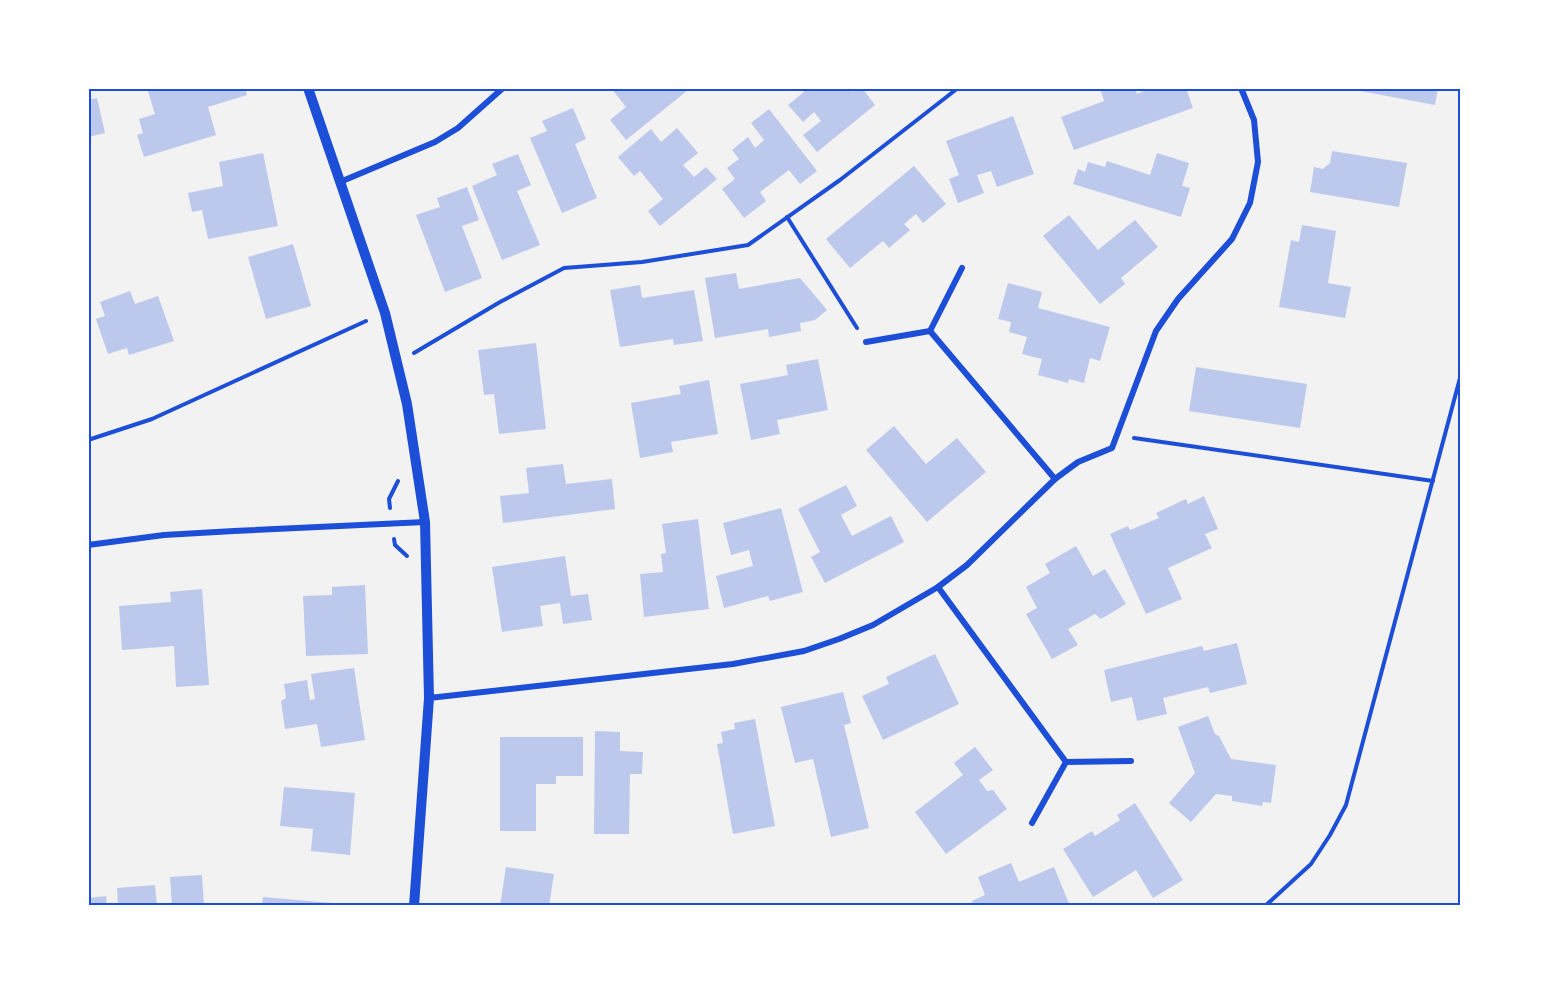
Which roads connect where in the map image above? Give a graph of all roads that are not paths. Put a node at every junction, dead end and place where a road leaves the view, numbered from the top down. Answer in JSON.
{"nodes":[{"id":1,"x":308,"y":88,"type":"edge"},
{"id":2,"x":503,"y":88,"type":"edge"},
{"id":3,"x":1241,"y":88,"type":"edge"},
{"id":4,"x":340,"y":182,"type":"junction"},
{"id":5,"x":962,"y":268,"type":"dead end"},
{"id":6,"x":930,"y":331,"type":"junction"},
{"id":7,"x":866,"y":342,"type":"road end"},
{"id":8,"x":1055,"y":479,"type":"junction"},
{"id":9,"x":425,"y":522,"type":"junction"},
{"id":10,"x":88,"y":545,"type":"edge"},
{"id":11,"x":938,"y":587,"type":"junction"},
{"id":12,"x":429,"y":698,"type":"junction"},
{"id":13,"x":1131,"y":760,"type":"dead end"},
{"id":14,"x":1066,"y":762,"type":"junction"},
{"id":15,"x":1032,"y":823,"type":"dead end"},
{"id":16,"x":414,"y":906,"type":"edge"}],
"edges":[{"from":1,"to":4,"type":"street"},
{"from":2,"to":4,"type":"street"},
{"from":3,"to":8,"type":"street"},
{"from":4,"to":9,"type":"street"},
{"from":5,"to":6,"type":"street"},
{"from":6,"to":7,"type":"street"},
{"from":6,"to":8,"type":"street"},
{"from":8,"to":11,"type":"street"},
{"from":9,"to":10,"type":"street"},
{"from":9,"to":12,"type":"street"},
{"from":11,"to":12,"type":"street"},
{"from":11,"to":14,"type":"street"},
{"from":12,"to":16,"type":"street"},
{"from":13,"to":14,"type":"street"},
{"from":14,"to":15,"type":"street"}]}
